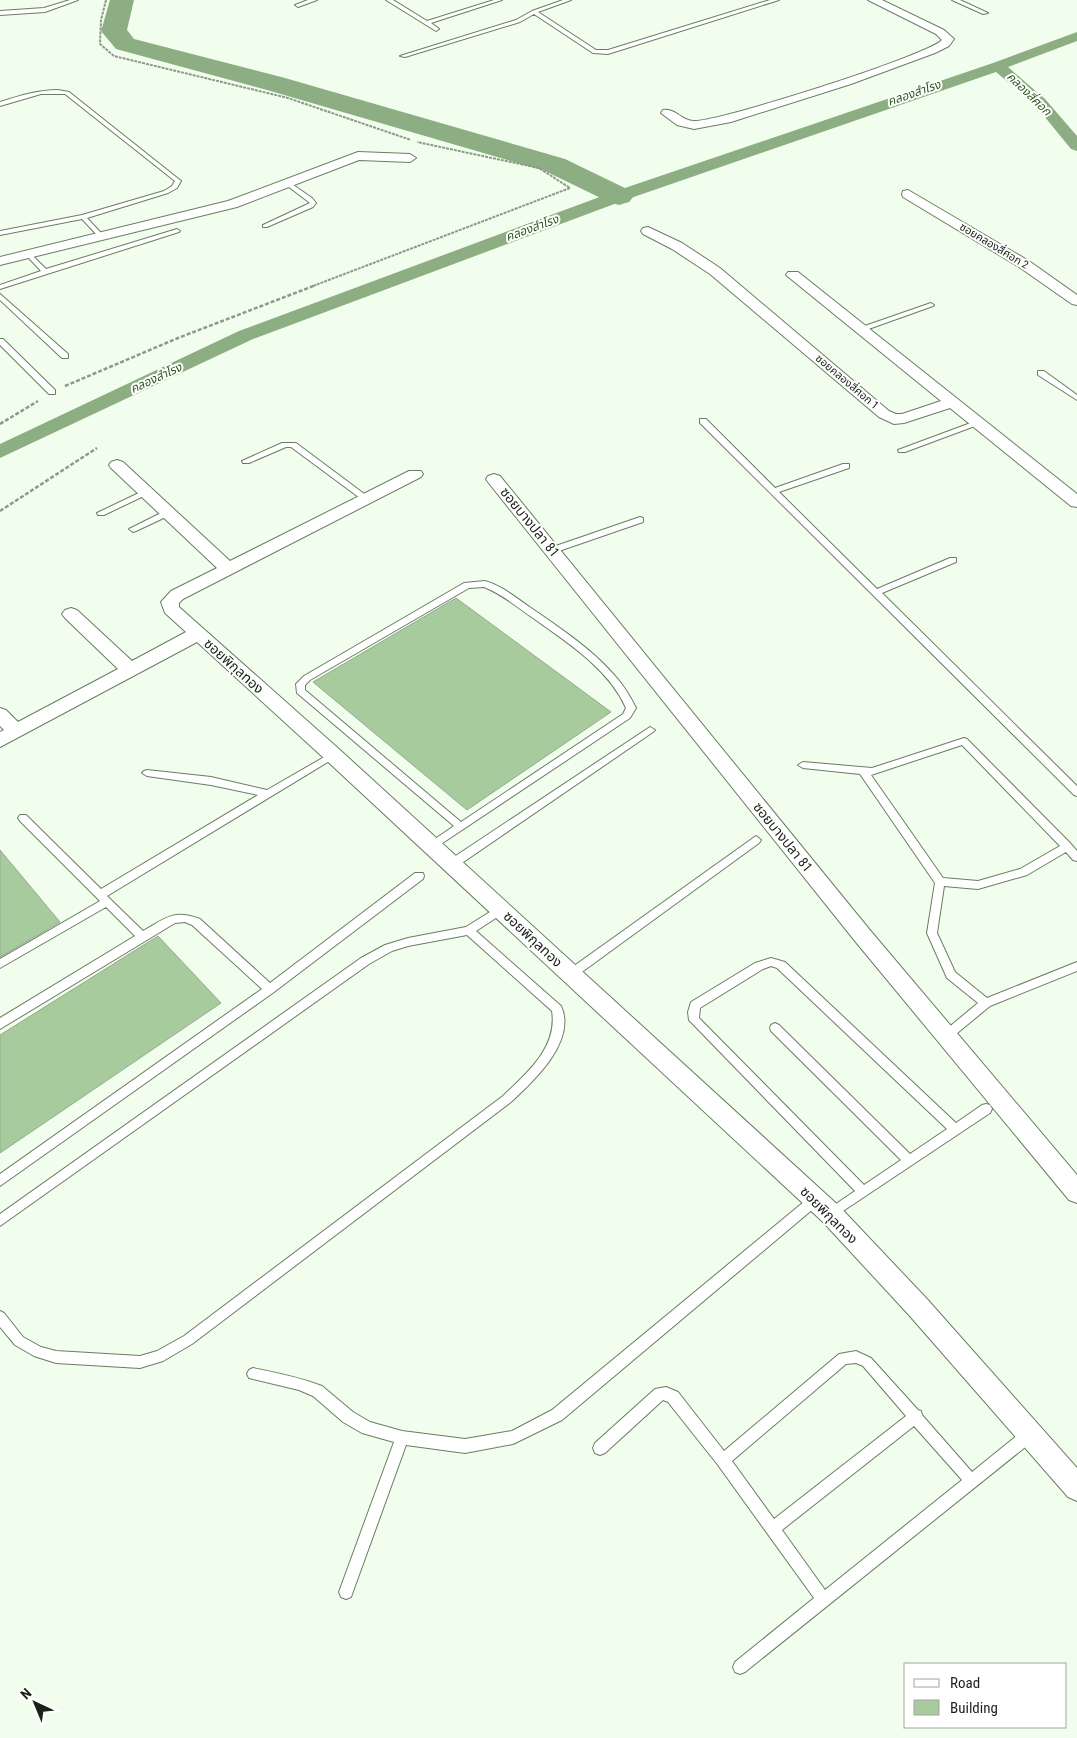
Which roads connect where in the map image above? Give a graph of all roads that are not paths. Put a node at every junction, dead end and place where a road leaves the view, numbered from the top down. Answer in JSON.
{"nodes":[{"id":1,"x":75,"y":0,"type":"edge"},
{"id":2,"x":314,"y":0,"type":"edge"},
{"id":3,"x":389,"y":0,"type":"edge"},
{"id":4,"x":499,"y":0,"type":"edge"},
{"id":5,"x":568,"y":0,"type":"edge"},
{"id":6,"x":776,"y":0,"type":"edge"},
{"id":7,"x":873,"y":0,"type":"edge"},
{"id":8,"x":955,"y":0,"type":"edge"},
{"id":9,"x":298,"y":5,"type":"dead end"},
{"id":10,"x":534,"y":12,"type":"junction"},
{"id":11,"x":0,"y":13,"type":"edge"},
{"id":12,"x":985,"y":13,"type":"dead end"},
{"id":13,"x":426,"y":23,"type":"junction"},
{"id":14,"x":436,"y":29,"type":"dead end"},
{"id":15,"x":403,"y":56,"type":"dead end"},
{"id":16,"x":0,"y":104,"type":"edge"},
{"id":17,"x":667,"y":114,"type":"dead end"},
{"id":18,"x":410,"y":158,"type":"dead end"},
{"id":19,"x":287,"y":183,"type":"junction"},
{"id":20,"x":908,"y":194,"type":"dead end"},
{"id":21,"x":82,"y":217,"type":"junction"},
{"id":22,"x":265,"y":226,"type":"dead end"},
{"id":23,"x":177,"y":231,"type":"dead end"},
{"id":24,"x":648,"y":231,"type":"dead end"},
{"id":25,"x":0,"y":233,"type":"edge"},
{"id":26,"x":100,"y":235,"type":"junction"},
{"id":27,"x":28,"y":254,"type":"junction"},
{"id":28,"x":0,"y":261,"type":"edge"},
{"id":29,"x":45,"y":272,"type":"junction"},
{"id":30,"x":793,"y":275,"type":"dead end"},
{"id":31,"x":0,"y":287,"type":"edge"},
{"id":32,"x":0,"y":296,"type":"edge"},
{"id":33,"x":1077,"y":301,"type":"edge"},
{"id":34,"x":931,"y":306,"type":"dead end"},
{"id":35,"x":860,"y":329,"type":"junction"},
{"id":36,"x":0,"y":341,"type":"edge"},
{"id":37,"x":66,"y":356,"type":"dead end"},
{"id":38,"x":1041,"y":373,"type":"dead end"},
{"id":39,"x":52,"y":392,"type":"dead end"},
{"id":40,"x":1077,"y":398,"type":"edge"},
{"id":41,"x":952,"y":402,"type":"junction"},
{"id":42,"x":703,"y":421,"type":"dead end"},
{"id":43,"x":979,"y":424,"type":"junction"},
{"id":44,"x":902,"y":450,"type":"dead end"},
{"id":45,"x":246,"y":461,"type":"dead end"},
{"id":46,"x":117,"y":465,"type":"dead end"},
{"id":47,"x":846,"y":466,"type":"dead end"},
{"id":48,"x":415,"y":474,"type":"dead end"},
{"id":49,"x":494,"y":479,"type":"dead end"},
{"id":50,"x":773,"y":491,"type":"junction"},
{"id":51,"x":146,"y":493,"type":"junction"},
{"id":52,"x":367,"y":499,"type":"junction"},
{"id":53,"x":1077,"y":502,"type":"edge"},
{"id":54,"x":167,"y":512,"type":"junction"},
{"id":55,"x":101,"y":513,"type":"dead end"},
{"id":56,"x":640,"y":520,"type":"dead end"},
{"id":57,"x":133,"y":529,"type":"dead end"},
{"id":58,"x":552,"y":550,"type":"junction"},
{"id":59,"x":953,"y":560,"type":"dead end"},
{"id":60,"x":229,"y":570,"type":"junction"},
{"id":61,"x":875,"y":593,"type":"junction"},
{"id":62,"x":71,"y":614,"type":"dead end"},
{"id":63,"x":197,"y":634,"type":"junction"},
{"id":64,"x":130,"y":670,"type":"junction"},
{"id":65,"x":0,"y":715,"type":"edge"},
{"id":66,"x":650,"y":730,"type":"dead end"},
{"id":67,"x":16,"y":731,"type":"junction"},
{"id":68,"x":0,"y":740,"type":"edge"},
{"id":69,"x":333,"y":755,"type":"junction"},
{"id":70,"x":803,"y":765,"type":"dead end"},
{"id":71,"x":863,"y":771,"type":"junction"},
{"id":72,"x":147,"y":773,"type":"dead end"},
{"id":73,"x":1077,"y":792,"type":"edge"},
{"id":74,"x":268,"y":794,"type":"junction"},
{"id":75,"x":23,"y":818,"type":"dead end"},
{"id":76,"x":461,"y":827,"type":"junction"},
{"id":77,"x":756,"y":840,"type":"dead end"},
{"id":78,"x":1067,"y":846,"type":"junction"},
{"id":79,"x":1077,"y":857,"type":"edge"},
{"id":80,"x":440,"y":858,"type":"junction"},
{"id":81,"x":419,"y":876,"type":"dead end"},
{"id":82,"x":940,"y":882,"type":"junction"},
{"id":83,"x":104,"y":898,"type":"junction"},
{"id":84,"x":500,"y":909,"type":"junction"},
{"id":85,"x":469,"y":931,"type":"junction"},
{"id":86,"x":142,"y":937,"type":"junction"},
{"id":87,"x":0,"y":964,"type":"edge"},
{"id":88,"x":1077,"y":966,"type":"edge"},
{"id":89,"x":570,"y":974,"type":"junction"},
{"id":90,"x":270,"y":989,"type":"junction"},
{"id":91,"x":986,"y":1003,"type":"junction"},
{"id":92,"x":0,"y":1024,"type":"edge"},
{"id":93,"x":775,"y":1028,"type":"dead end"},
{"id":94,"x":946,"y":1036,"type":"junction"},
{"id":95,"x":986,"y":1109,"type":"dead end"},
{"id":96,"x":956,"y":1130,"type":"junction"},
{"id":97,"x":909,"y":1161,"type":"junction"},
{"id":98,"x":0,"y":1181,"type":"edge"},
{"id":99,"x":863,"y":1192,"type":"junction"},
{"id":100,"x":1077,"y":1192,"type":"edge"},
{"id":101,"x":815,"y":1200,"type":"junction"},
{"id":102,"x":831,"y":1214,"type":"junction"},
{"id":103,"x":0,"y":1221,"type":"edge"},
{"id":104,"x":0,"y":1317,"type":"edge"},
{"id":105,"x":253,"y":1374,"type":"dead end"},
{"id":106,"x":916,"y":1416,"type":"junction"},
{"id":107,"x":1032,"y":1434,"type":"junction"},
{"id":108,"x":402,"y":1438,"type":"junction"},
{"id":109,"x":600,"y":1448,"type":"dead end"},
{"id":110,"x":723,"y":1460,"type":"junction"},
{"id":111,"x":971,"y":1481,"type":"junction"},
{"id":112,"x":1077,"y":1488,"type":"edge"},
{"id":113,"x":773,"y":1528,"type":"junction"},
{"id":114,"x":346,"y":1592,"type":"dead end"},
{"id":115,"x":824,"y":1600,"type":"junction"},
{"id":116,"x":740,"y":1667,"type":"dead end"}],
"edges":[{"from":1,"to":11,"type":"lane"},
{"from":2,"to":9,"type":"lane"},
{"from":3,"to":13,"type":"lane"},
{"from":4,"to":13,"type":"lane"},
{"from":5,"to":10,"type":"lane"},
{"from":6,"to":10,"type":"lane"},
{"from":7,"to":17,"type":"street"},
{"from":8,"to":12,"type":"lane"},
{"from":10,"to":15,"type":"lane"},
{"from":13,"to":14,"type":"lane"},
{"from":16,"to":21,"type":"lane"},
{"from":18,"to":19,"type":"street"},
{"from":19,"to":22,"type":"lane"},
{"from":19,"to":26,"type":"street"},
{"from":20,"to":33,"type":"street","name":"ซอยคลองสี่ศอก 2"},
{"from":21,"to":25,"type":"lane"},
{"from":21,"to":26,"type":"lane"},
{"from":23,"to":29,"type":"lane"},
{"from":24,"to":41,"type":"street","name":"ซอยคลองสี่ศอก 1"},
{"from":26,"to":27,"type":"street"},
{"from":27,"to":28,"type":"street"},
{"from":27,"to":29,"type":"lane"},
{"from":29,"to":31,"type":"lane"},
{"from":30,"to":35,"type":"street"},
{"from":32,"to":37,"type":"lane"},
{"from":34,"to":35,"type":"lane"},
{"from":35,"to":41,"type":"street"},
{"from":36,"to":39,"type":"lane"},
{"from":38,"to":40,"type":"lane"},
{"from":41,"to":43,"type":"street"},
{"from":42,"to":50,"type":"lane"},
{"from":43,"to":44,"type":"lane"},
{"from":43,"to":53,"type":"street"},
{"from":45,"to":52,"type":"lane"},
{"from":46,"to":51,"type":"street"},
{"from":47,"to":50,"type":"lane"},
{"from":48,"to":52,"type":"street","name":"ซอยพิกุลทอง"},
{"from":49,"to":58,"type":"street","name":"ซอยบางปลา 81"},
{"from":50,"to":61,"type":"lane"},
{"from":51,"to":54,"type":"street"},
{"from":51,"to":55,"type":"lane"},
{"from":52,"to":60,"type":"street","name":"ซอยพิกุลทอง"},
{"from":54,"to":57,"type":"lane"},
{"from":54,"to":60,"type":"street"},
{"from":56,"to":58,"type":"lane"},
{"from":58,"to":94,"type":"street","name":"ซอยบางปลา 81"},
{"from":59,"to":61,"type":"lane"},
{"from":60,"to":63,"type":"street","name":"ซอยพิกุลทอง"},
{"from":61,"to":73,"type":"lane"},
{"from":62,"to":64,"type":"street"},
{"from":63,"to":64,"type":"street"},
{"from":63,"to":69,"type":"street","name":"ซอยพิกุลทอง"},
{"from":64,"to":67,"type":"street"},
{"from":65,"to":67,"type":"street"},
{"from":66,"to":80,"type":"lane"},
{"from":67,"to":68,"type":"street"},
{"from":69,"to":74,"type":"lane"},
{"from":69,"to":80,"type":"street","name":"ซอยพิกุลทอง"},
{"from":70,"to":71,"type":"lane"},
{"from":71,"to":78,"type":"lane"},
{"from":71,"to":82,"type":"lane"},
{"from":72,"to":74,"type":"lane"},
{"from":74,"to":83,"type":"lane"},
{"from":75,"to":83,"type":"lane"},
{"from":76,"to":76,"type":"lane"},
{"from":76,"to":80,"type":"lane"},
{"from":77,"to":89,"type":"lane"},
{"from":78,"to":79,"type":"lane"},
{"from":78,"to":82,"type":"lane"},
{"from":80,"to":84,"type":"street","name":"ซอยพิกุลทอง"},
{"from":81,"to":90,"type":"lane"},
{"from":82,"to":91,"type":"lane"},
{"from":83,"to":86,"type":"lane"},
{"from":83,"to":87,"type":"lane"},
{"from":84,"to":85,"type":"lane"},
{"from":84,"to":89,"type":"street","name":"ซอยพิกุลทอง"},
{"from":85,"to":103,"type":"lane"},
{"from":85,"to":104,"type":"lane"},
{"from":86,"to":90,"type":"lane"},
{"from":86,"to":92,"type":"lane"},
{"from":88,"to":91,"type":"lane"},
{"from":89,"to":101,"type":"street","name":"ซอยพิกุลทอง"},
{"from":90,"to":98,"type":"lane"},
{"from":91,"to":94,"type":"lane"},
{"from":93,"to":97,"type":"lane"},
{"from":94,"to":100,"type":"street","name":"ซอยบางปลา 81"},
{"from":95,"to":96,"type":"lane"},
{"from":96,"to":97,"type":"lane"},
{"from":96,"to":99,"type":"lane"},
{"from":97,"to":99,"type":"lane"},
{"from":99,"to":102,"type":"lane"},
{"from":101,"to":102,"type":"street","name":"ซอยพิกุลทอง"},
{"from":101,"to":108,"type":"lane"},
{"from":102,"to":107,"type":"street","name":"ซอยพิกุลทอง"},
{"from":105,"to":108,"type":"lane"},
{"from":106,"to":110,"type":"lane"},
{"from":106,"to":111,"type":"lane"},
{"from":106,"to":113,"type":"lane"},
{"from":107,"to":111,"type":"lane"},
{"from":107,"to":112,"type":"street","name":"ซอยพิกุลทอง"},
{"from":108,"to":114,"type":"lane"},
{"from":109,"to":110,"type":"lane"},
{"from":110,"to":113,"type":"lane"},
{"from":111,"to":115,"type":"lane"},
{"from":113,"to":115,"type":"lane"},
{"from":115,"to":116,"type":"lane"}]}
